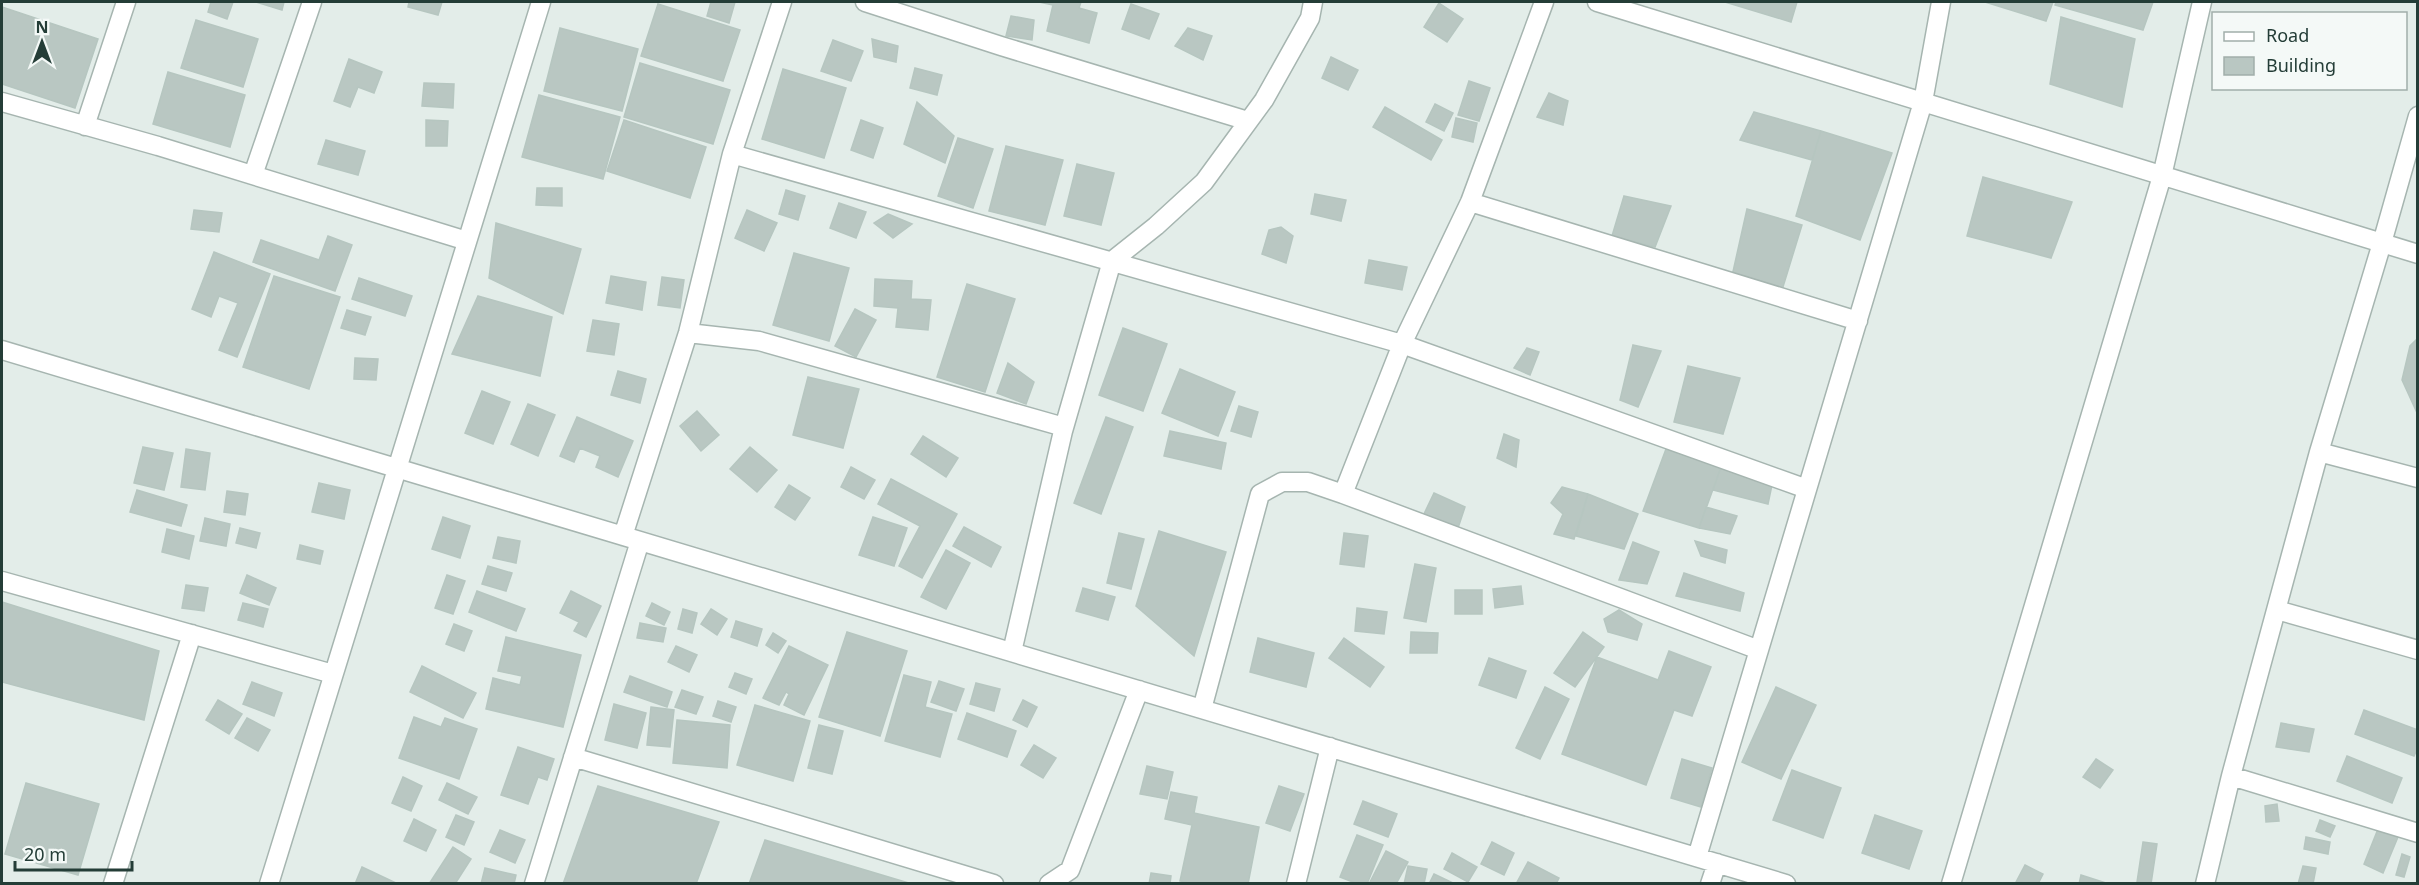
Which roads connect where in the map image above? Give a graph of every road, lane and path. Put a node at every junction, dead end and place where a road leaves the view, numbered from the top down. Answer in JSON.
{"nodes":[{"id":1,"x":126,"y":2,"type":"edge"},
{"id":2,"x":312,"y":2,"type":"edge"},
{"id":3,"x":541,"y":2,"type":"edge"},
{"id":4,"x":782,"y":2,"type":"edge"},
{"id":5,"x":865,"y":2,"type":"edge"},
{"id":6,"x":1313,"y":2,"type":"edge"},
{"id":7,"x":1544,"y":2,"type":"edge"},
{"id":8,"x":1597,"y":2,"type":"edge"},
{"id":9,"x":1941,"y":2,"type":"edge"},
{"id":10,"x":2202,"y":2,"type":"edge"},
{"id":11,"x":2,"y":102,"type":"edge"},
{"id":12,"x":1923,"y":102,"type":"junction"},
{"id":13,"x":2418,"y":116,"type":"edge"},
{"id":14,"x":1248,"y":121,"type":"junction"},
{"id":15,"x":85,"y":126,"type":"junction"},
{"id":16,"x":732,"y":154,"type":"junction"},
{"id":17,"x":253,"y":175,"type":"junction"},
{"id":18,"x":2162,"y":176,"type":"junction"},
{"id":19,"x":1470,"y":202,"type":"junction"},
{"id":20,"x":467,"y":242,"type":"junction"},
{"id":21,"x":2382,"y":243,"type":"junction"},
{"id":22,"x":2418,"y":254,"type":"edge"},
{"id":23,"x":1112,"y":261,"type":"junction"},
{"id":24,"x":1858,"y":321,"type":"junction"},
{"id":25,"x":688,"y":333,"type":"junction"},
{"id":26,"x":1402,"y":344,"type":"junction"},
{"id":27,"x":2,"y":350,"type":"edge"},
{"id":28,"x":1064,"y":427,"type":"junction"},
{"id":29,"x":2319,"y":452,"type":"junction"},
{"id":30,"x":397,"y":468,"type":"junction"},
{"id":31,"x":2418,"y":478,"type":"edge"},
{"id":32,"x":1807,"y":489,"type":"junction"},
{"id":33,"x":1343,"y":494,"type":"junction"},
{"id":34,"x":632,"y":538,"type":"junction"},
{"id":35,"x":2,"y":581,"type":"edge"},
{"id":36,"x":2277,"y":610,"type":"junction"},
{"id":37,"x":192,"y":634,"type":"junction"},
{"id":38,"x":1759,"y":650,"type":"junction"},
{"id":39,"x":2418,"y":650,"type":"edge"},
{"id":40,"x":1012,"y":652,"type":"junction"},
{"id":41,"x":333,"y":674,"type":"junction"},
{"id":42,"x":1139,"y":690,"type":"junction"},
{"id":43,"x":1202,"y":709,"type":"junction"},
{"id":44,"x":1330,"y":747,"type":"junction"},
{"id":45,"x":573,"y":757,"type":"junction"},
{"id":46,"x":2231,"y":776,"type":"junction"},
{"id":47,"x":2418,"y":833,"type":"edge"},
{"id":48,"x":1697,"y":857,"type":"junction"},
{"id":49,"x":1717,"y":863,"type":"junction"},
{"id":50,"x":967,"y":880,"type":"edge"},
{"id":51,"x":113,"y":884,"type":"edge"},
{"id":52,"x":268,"y":884,"type":"edge"},
{"id":53,"x":534,"y":884,"type":"edge"},
{"id":54,"x":994,"y":884,"type":"edge"},
{"id":55,"x":1049,"y":884,"type":"edge"},
{"id":56,"x":1296,"y":884,"type":"edge"},
{"id":57,"x":1710,"y":884,"type":"edge"},
{"id":58,"x":1786,"y":884,"type":"edge"},
{"id":59,"x":1951,"y":884,"type":"edge"},
{"id":60,"x":2205,"y":884,"type":"edge"}],
"edges":[{"from":1,"to":15,"type":"street"},
{"from":2,"to":17,"type":"street"},
{"from":3,"to":20,"type":"street"},
{"from":4,"to":16,"type":"street"},
{"from":5,"to":14,"type":"street"},
{"from":6,"to":14,"type":"street"},
{"from":7,"to":19,"type":"street"},
{"from":8,"to":12,"type":"street"},
{"from":9,"to":12,"type":"street"},
{"from":10,"to":18,"type":"street"},
{"from":11,"to":15,"type":"street"},
{"from":12,"to":18,"type":"street"},
{"from":12,"to":24,"type":"street"},
{"from":13,"to":21,"type":"street"},
{"from":14,"to":23,"type":"street"},
{"from":15,"to":17,"type":"street"},
{"from":16,"to":23,"type":"street"},
{"from":16,"to":25,"type":"street"},
{"from":17,"to":20,"type":"street"},
{"from":18,"to":21,"type":"street"},
{"from":18,"to":59,"type":"street"},
{"from":19,"to":24,"type":"street"},
{"from":19,"to":26,"type":"street"},
{"from":20,"to":30,"type":"street"},
{"from":21,"to":22,"type":"street"},
{"from":21,"to":29,"type":"street"},
{"from":23,"to":26,"type":"street"},
{"from":23,"to":28,"type":"street"},
{"from":24,"to":32,"type":"street"},
{"from":25,"to":28,"type":"street"},
{"from":25,"to":34,"type":"street"},
{"from":26,"to":32,"type":"street"},
{"from":26,"to":33,"type":"street"},
{"from":27,"to":30,"type":"street"},
{"from":28,"to":40,"type":"street"},
{"from":29,"to":31,"type":"street"},
{"from":29,"to":36,"type":"street"},
{"from":30,"to":34,"type":"street"},
{"from":30,"to":41,"type":"street"},
{"from":32,"to":38,"type":"street"},
{"from":33,"to":38,"type":"street"},
{"from":33,"to":43,"type":"street"},
{"from":34,"to":40,"type":"street"},
{"from":34,"to":45,"type":"street"},
{"from":35,"to":37,"type":"street"},
{"from":36,"to":39,"type":"street"},
{"from":36,"to":46,"type":"street"},
{"from":37,"to":41,"type":"street"},
{"from":37,"to":51,"type":"street"},
{"from":38,"to":48,"type":"street"},
{"from":40,"to":42,"type":"street"},
{"from":41,"to":52,"type":"street"},
{"from":42,"to":43,"type":"street"},
{"from":42,"to":55,"type":"street"},
{"from":43,"to":44,"type":"street"},
{"from":44,"to":48,"type":"street"},
{"from":44,"to":56,"type":"street"},
{"from":45,"to":50,"type":"street"},
{"from":45,"to":53,"type":"street"},
{"from":46,"to":47,"type":"street"},
{"from":46,"to":60,"type":"street"},
{"from":48,"to":49,"type":"street"},
{"from":49,"to":57,"type":"street"},
{"from":49,"to":58,"type":"street"},
{"from":50,"to":54,"type":"street"}]}
